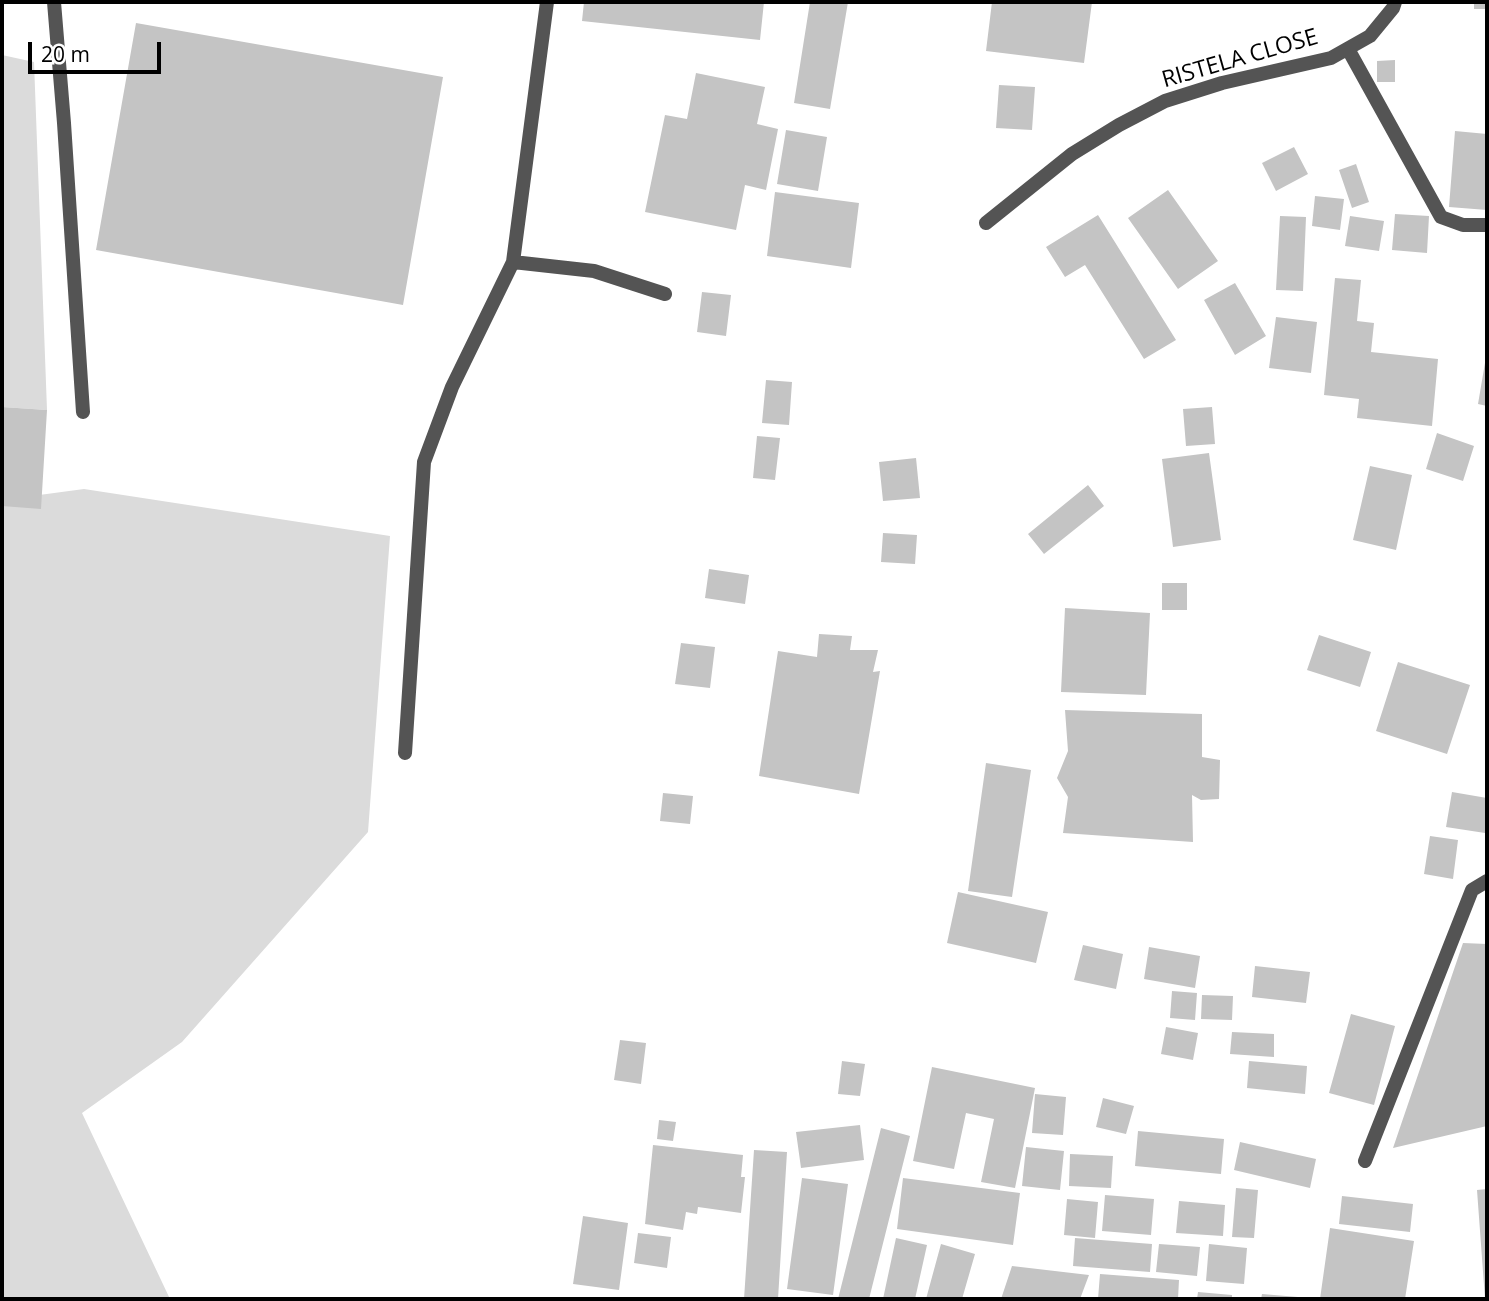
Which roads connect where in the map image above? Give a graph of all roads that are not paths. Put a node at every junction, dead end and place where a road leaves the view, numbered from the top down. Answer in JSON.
{"nodes":[{"id":1,"x":54,"y":2,"type":"edge"},
{"id":2,"x":547,"y":2,"type":"edge"},
{"id":3,"x":1395,"y":2,"type":"edge"},
{"id":4,"x":1348,"y":49,"type":"junction"},
{"id":5,"x":986,"y":223,"type":"dead end"},
{"id":6,"x":1487,"y":225,"type":"edge"},
{"id":7,"x":513,"y":262,"type":"junction"},
{"id":8,"x":665,"y":294,"type":"dead end"},
{"id":9,"x":83,"y":412,"type":"dead end"},
{"id":10,"x":405,"y":753,"type":"dead end"},
{"id":11,"x":1487,"y":881,"type":"edge"},
{"id":12,"x":1365,"y":1161,"type":"dead end"}],
"edges":[{"from":1,"to":9,"type":"street"},
{"from":2,"to":7,"type":"street"},
{"from":3,"to":4,"type":"street","name":"RISTELA CLOSE"},
{"from":4,"to":5,"type":"street","name":"RISTELA CLOSE"},
{"from":4,"to":6,"type":"street"},
{"from":7,"to":8,"type":"street"},
{"from":7,"to":10,"type":"street"},
{"from":11,"to":12,"type":"street"}]}
